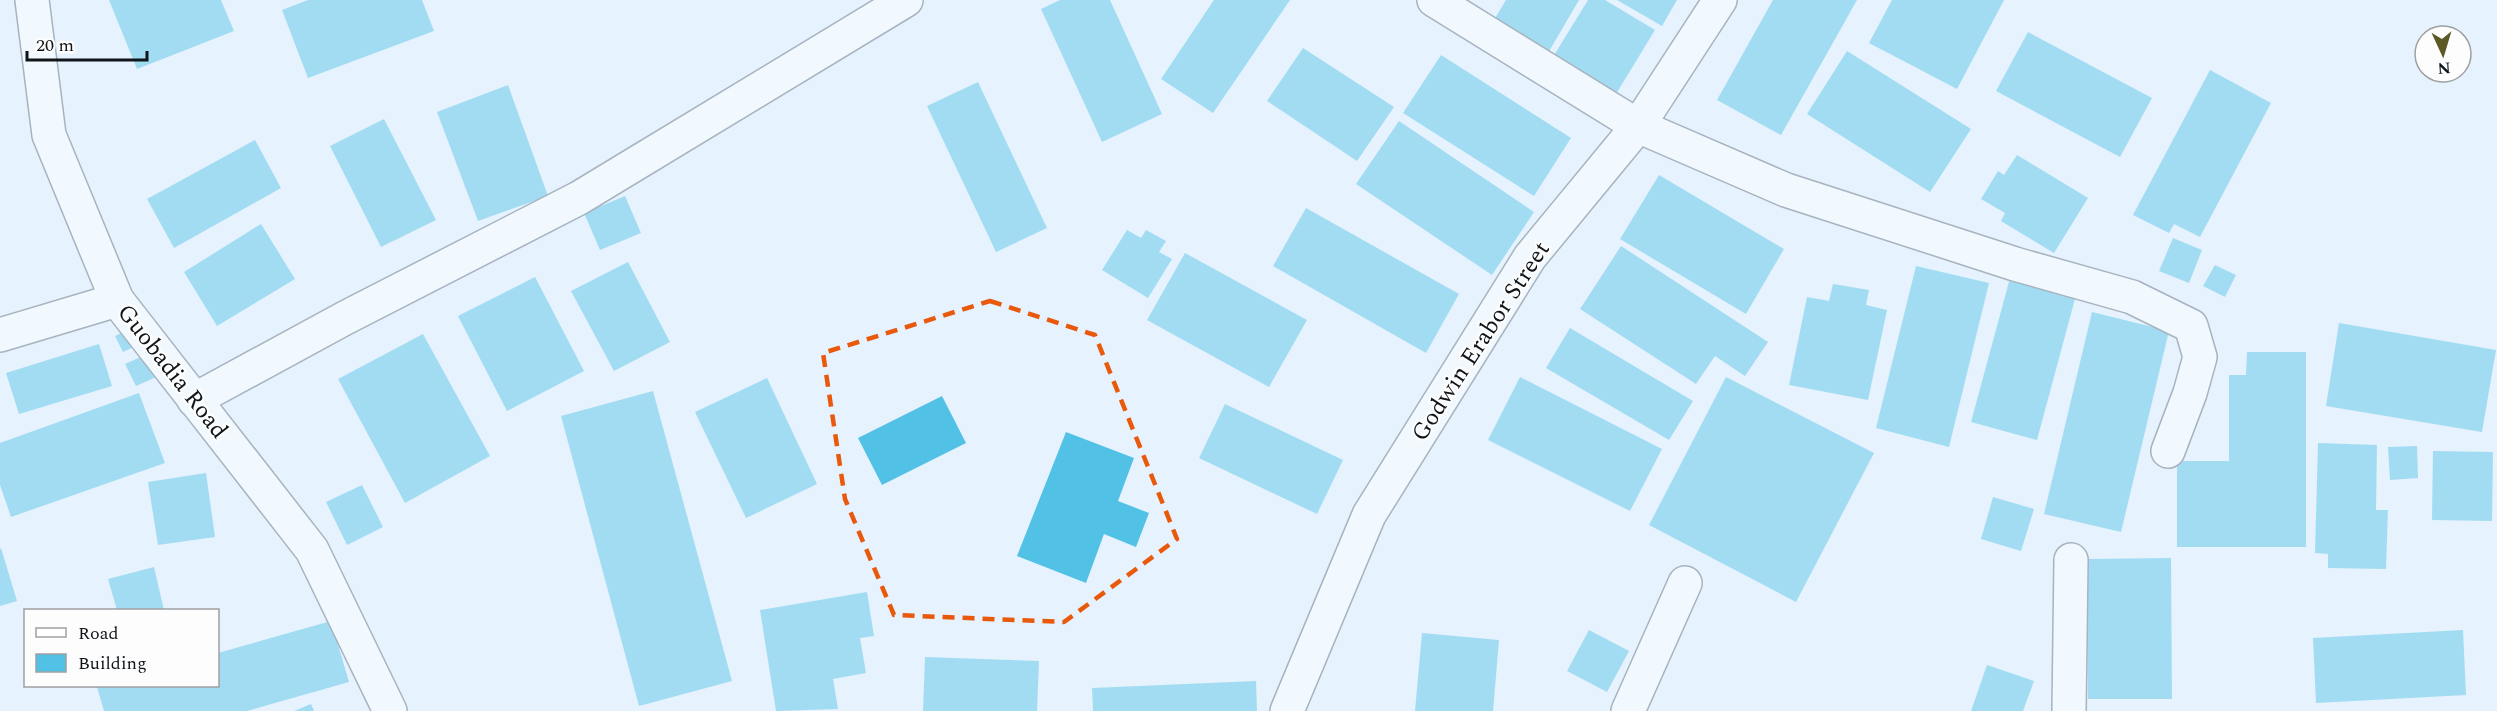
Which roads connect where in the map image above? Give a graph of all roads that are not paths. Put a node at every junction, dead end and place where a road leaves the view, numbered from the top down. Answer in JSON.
{"nodes":[{"id":1,"x":32,"y":0,"type":"edge"},
{"id":2,"x":906,"y":0,"type":"edge"},
{"id":3,"x":1434,"y":0,"type":"edge"},
{"id":4,"x":1720,"y":0,"type":"edge"},
{"id":5,"x":1638,"y":126,"type":"junction"},
{"id":6,"x":117,"y":300,"type":"junction"},
{"id":7,"x":0,"y":335,"type":"edge"},
{"id":8,"x":194,"y":399,"type":"junction"},
{"id":9,"x":2168,"y":451,"type":"dead end"},
{"id":10,"x":2071,"y":560,"type":"dead end"},
{"id":11,"x":1685,"y":583,"type":"dead end"},
{"id":12,"x":390,"y":711,"type":"edge"},
{"id":13,"x":1287,"y":711,"type":"edge"},
{"id":14,"x":1628,"y":711,"type":"edge"},
{"id":15,"x":2069,"y":711,"type":"edge"}],
"edges":[{"from":1,"to":6,"type":"street","name":"Guobadia Road"},
{"from":2,"to":8,"type":"street"},
{"from":3,"to":5,"type":"street"},
{"from":4,"to":5,"type":"street","name":"Godwin Erabor Street"},
{"from":5,"to":9,"type":"street"},
{"from":5,"to":13,"type":"street","name":"Godwin Erabor Street"},
{"from":6,"to":7,"type":"street"},
{"from":6,"to":8,"type":"street","name":"Guobadia Road"},
{"from":8,"to":12,"type":"street","name":"Guobadia Road"},
{"from":10,"to":15,"type":"street"},
{"from":11,"to":14,"type":"street"}]}
